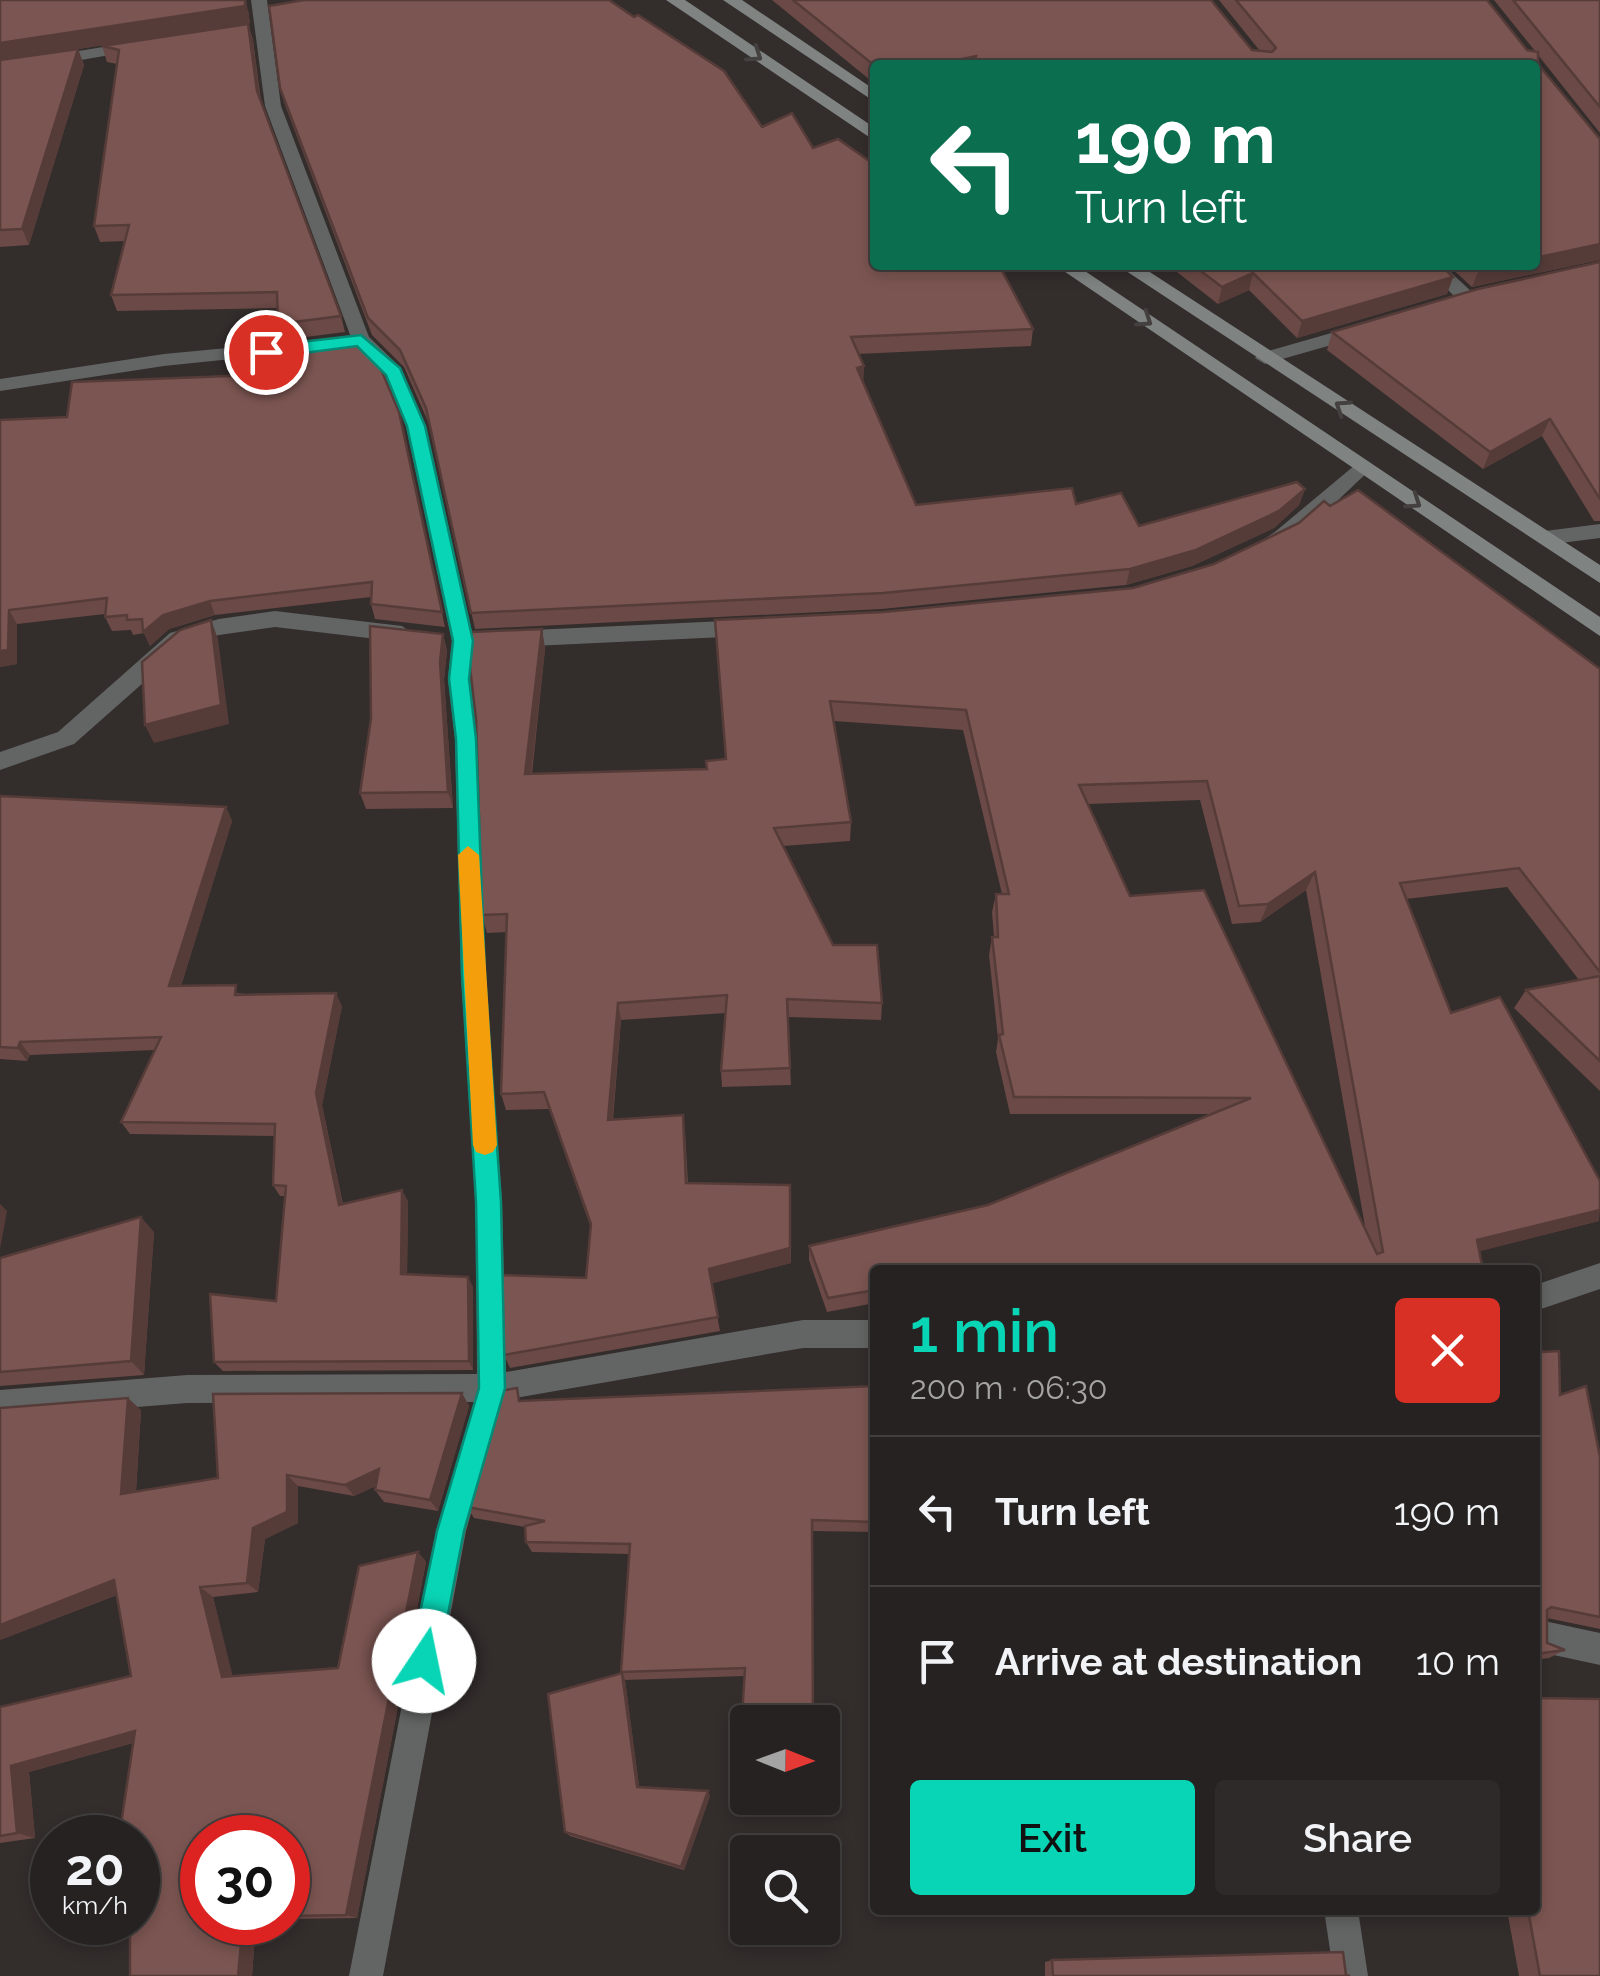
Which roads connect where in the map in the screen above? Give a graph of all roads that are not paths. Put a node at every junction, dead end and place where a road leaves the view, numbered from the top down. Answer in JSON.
{"nodes":[{"id":1,"x":259,"y":0,"type":"edge"},
{"id":2,"x":674,"y":0,"type":"edge"},
{"id":3,"x":730,"y":0,"type":"edge"},
{"id":4,"x":151,"y":44,"type":"edge"},
{"id":5,"x":0,"y":69,"type":"edge"},
{"id":6,"x":870,"y":94,"type":"edge"},
{"id":7,"x":870,"y":133,"type":"edge"},
{"id":8,"x":1071,"y":270,"type":"edge"},
{"id":9,"x":1133,"y":270,"type":"edge"},
{"id":10,"x":1437,"y":270,"type":"edge"},
{"id":11,"x":1467,"y":299,"type":"edge"},
{"id":12,"x":1380,"y":325,"type":"edge"},
{"id":13,"x":343,"y":342,"type":"junction"},
{"id":14,"x":1265,"y":358,"type":"junction"},
{"id":15,"x":0,"y":385,"type":"edge"},
{"id":16,"x":1362,"y":467,"type":"junction"},
{"id":17,"x":1600,"y":531,"type":"edge"},
{"id":18,"x":1545,"y":538,"type":"junction"},
{"id":19,"x":1250,"y":552,"type":"edge"},
{"id":20,"x":1600,"y":574,"type":"edge"},
{"id":21,"x":770,"y":626,"type":"edge"},
{"id":22,"x":1600,"y":628,"type":"edge"},
{"id":23,"x":444,"y":639,"type":"junction"},
{"id":24,"x":0,"y":760,"type":"edge"},
{"id":25,"x":1600,"y":1276,"type":"edge"},
{"id":26,"x":1540,"y":1296,"type":"edge"},
{"id":27,"x":870,"y":1334,"type":"edge"},
{"id":28,"x":492,"y":1388,"type":"junction"},
{"id":29,"x":0,"y":1404,"type":"edge"},
{"id":30,"x":1540,"y":1636,"type":"edge"},
{"id":31,"x":1600,"y":1648,"type":"edge"},
{"id":32,"x":1342,"y":1915,"type":"edge"},
{"id":33,"x":366,"y":1976,"type":"edge"},
{"id":34,"x":1351,"y":1976,"type":"edge"}],
"edges":[{"from":1,"to":13,"type":"street"},
{"from":2,"to":7,"type":"main road","one_way":true},
{"from":3,"to":6,"type":"main road"},
{"from":4,"to":5,"type":"street"},
{"from":8,"to":16,"type":"main road","one_way":true},
{"from":9,"to":14,"type":"main road"},
{"from":10,"to":11,"type":"street"},
{"from":12,"to":14,"type":"street"},
{"from":13,"to":15,"type":"street"},
{"from":13,"to":23,"type":"street"},
{"from":18,"to":14,"type":"main road","one_way":true},
{"from":16,"to":19,"type":"street"},
{"from":16,"to":22,"type":"main road","one_way":true},
{"from":17,"to":18,"type":"street"},
{"from":18,"to":20,"type":"main road"},
{"from":21,"to":23,"type":"street"},
{"from":23,"to":24,"type":"street"},
{"from":23,"to":28,"type":"street"},
{"from":25,"to":26,"type":"street"},
{"from":27,"to":28,"type":"street"},
{"from":28,"to":29,"type":"street"},
{"from":28,"to":33,"type":"street"},
{"from":30,"to":31,"type":"street"},
{"from":32,"to":34,"type":"street"}]}
